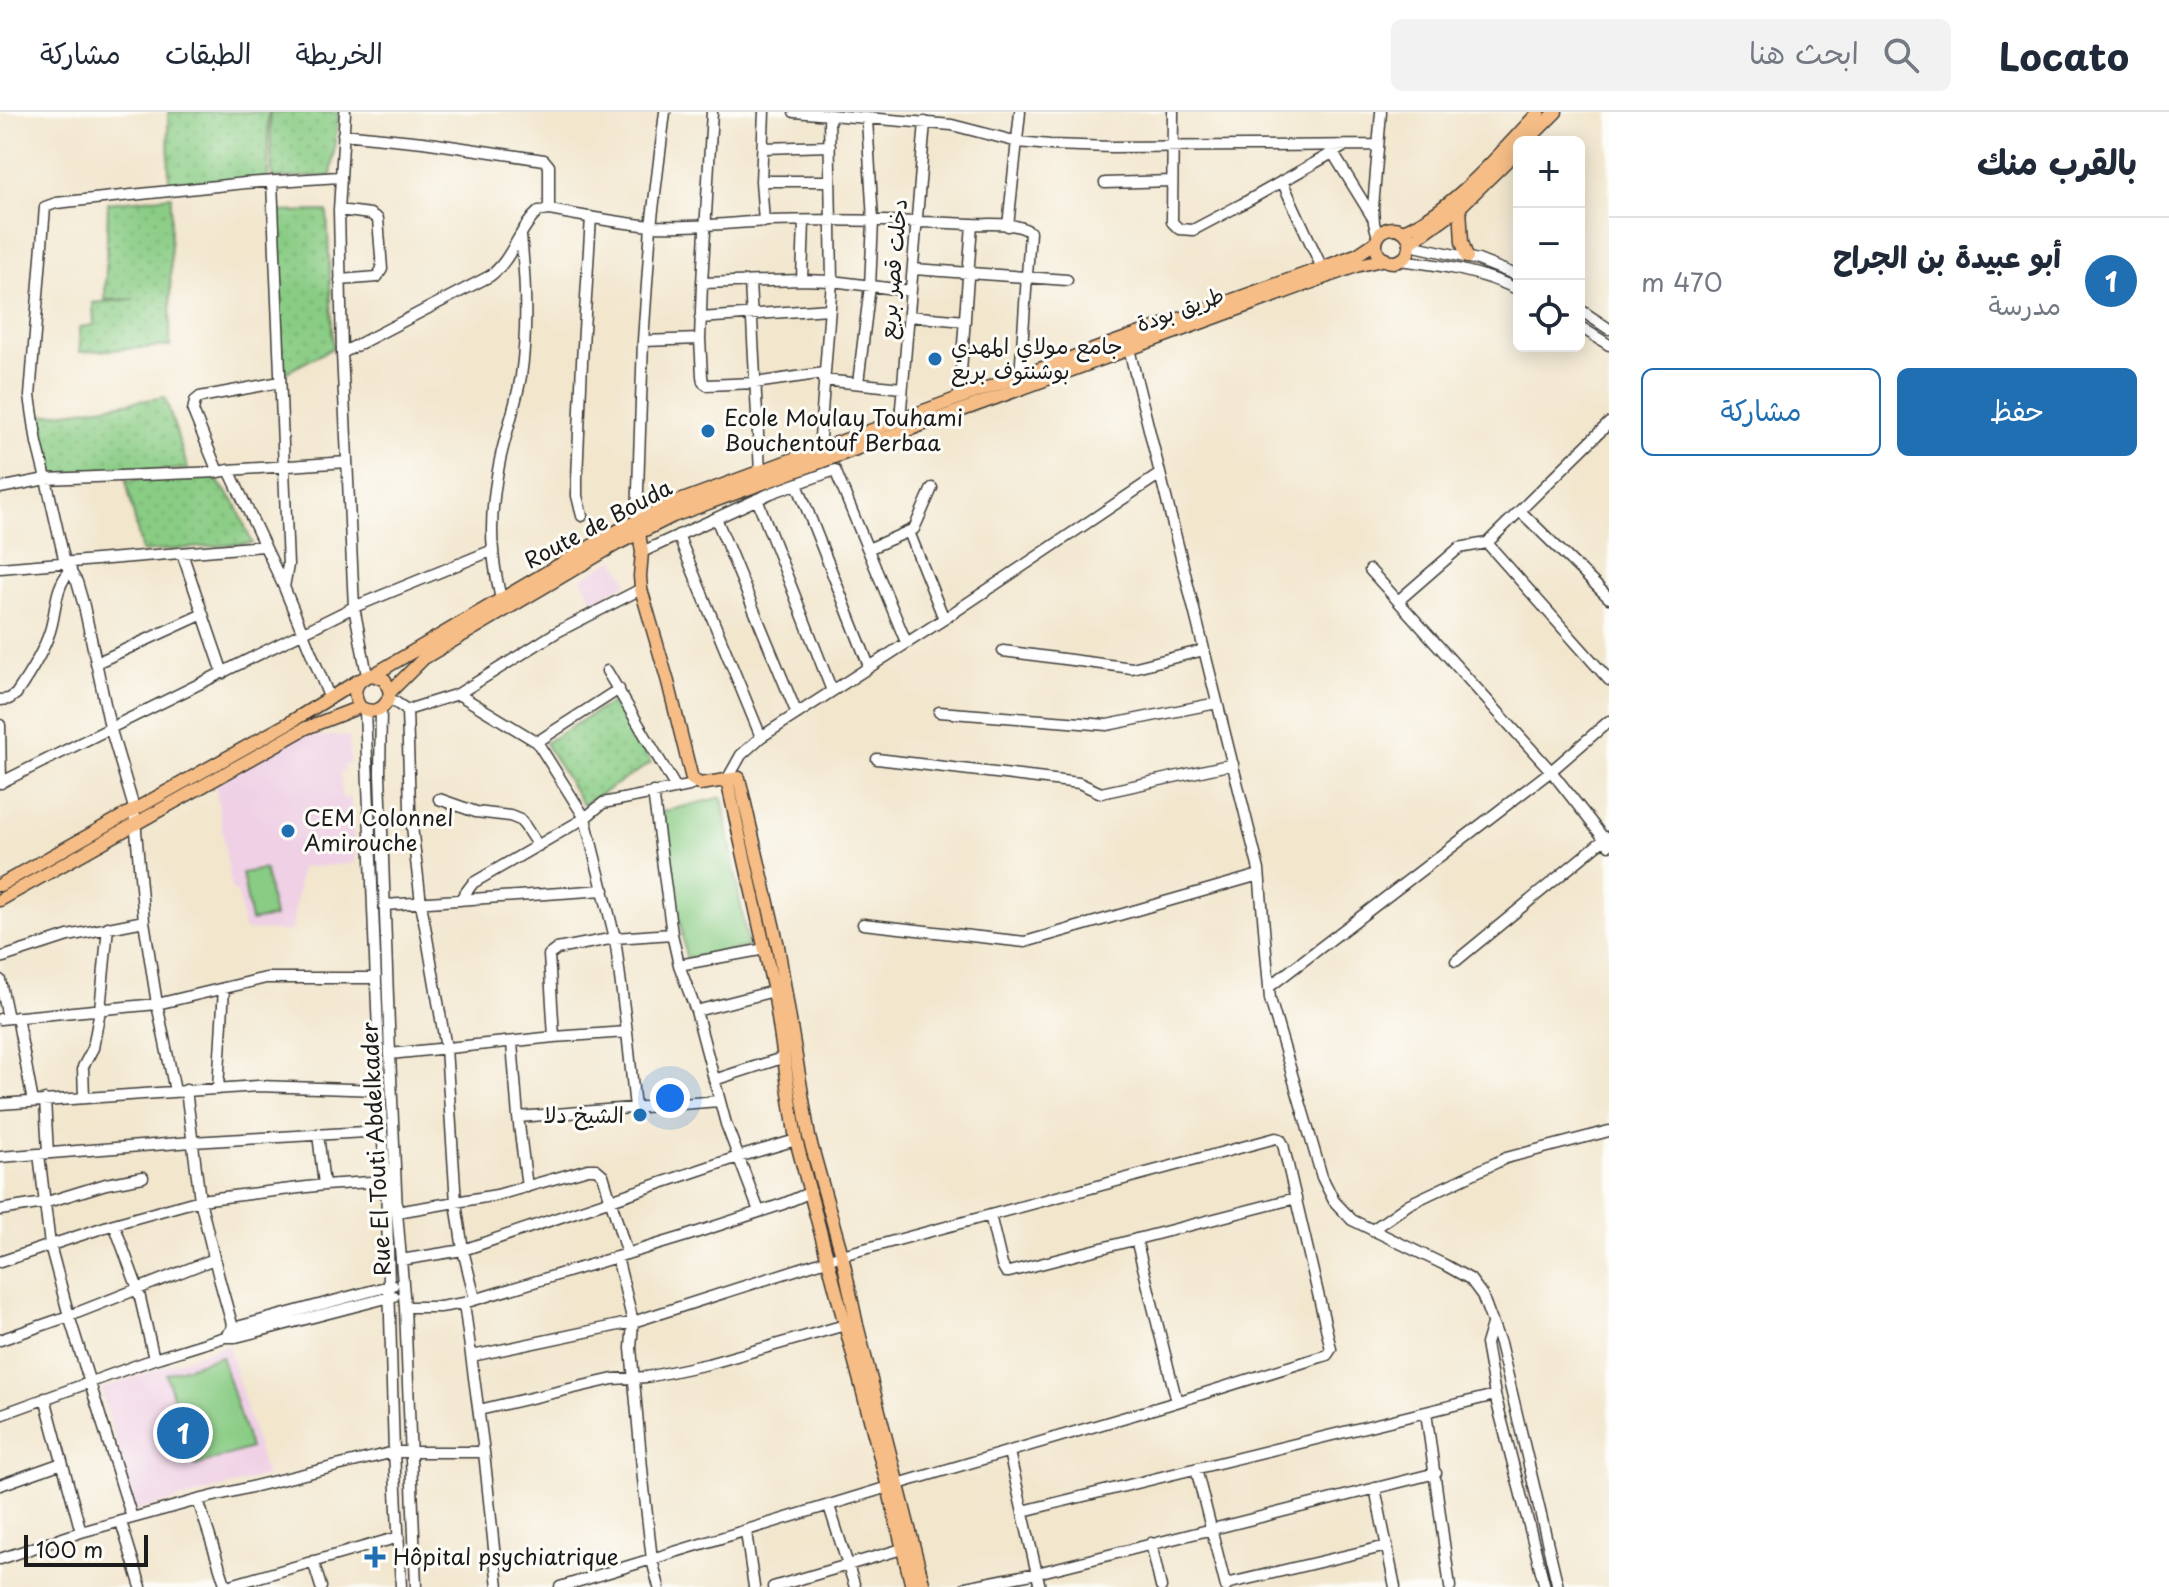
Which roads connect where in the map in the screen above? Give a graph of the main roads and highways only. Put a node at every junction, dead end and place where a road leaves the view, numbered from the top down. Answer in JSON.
{"nodes":[{"id":1,"x":1539,"y":112,"type":"edge"},
{"id":2,"x":1556,"y":112,"type":"edge"},
{"id":3,"x":1532,"y":136,"type":"edge"},
{"id":4,"x":1513,"y":155,"type":"edge"},
{"id":5,"x":1460,"y":207,"type":"junction"},
{"id":6,"x":1403,"y":231,"type":"junction"},
{"id":7,"x":1377,"y":240,"type":"junction"},
{"id":8,"x":1410,"y":244,"type":"junction"},
{"id":9,"x":1467,"y":257,"type":"road end"},
{"id":10,"x":1385,"y":259,"type":"junction"},
{"id":11,"x":1206,"y":316,"type":"junction"},
{"id":12,"x":900,"y":427,"type":"junction"},
{"id":13,"x":638,"y":526,"type":"junction"},
{"id":14,"x":367,"y":676,"type":"junction"},
{"id":15,"x":387,"y":700,"type":"junction"},
{"id":16,"x":362,"y":708,"type":"junction"},
{"id":17,"x":733,"y":779,"type":"junction"},
{"id":18,"x":0,"y":885,"type":"edge"},
{"id":19,"x":0,"y":900,"type":"edge"},
{"id":20,"x":893,"y":1486,"type":"junction"},
{"id":21,"x":912,"y":1587,"type":"edge"},
{"id":22,"x":924,"y":1587,"type":"edge"}],
"edges":[{"from":1,"to":6,"type":"main road"},
{"from":2,"to":3,"type":"main road"},
{"from":4,"to":5,"type":"main road"},
{"from":5,"to":8,"type":"main road"},
{"from":5,"to":9,"type":"main road"},
{"from":6,"to":7,"type":"main road"},
{"from":6,"to":8,"type":"main road"},
{"from":7,"to":10,"type":"main road"},
{"from":7,"to":11,"type":"main road","name":"طريق بودة"},
{"from":8,"to":10,"type":"main road"},
{"from":10,"to":11,"type":"main road","name":"طريق بودة"},
{"from":11,"to":12,"type":"main road","name":"طريق بودة"},
{"from":11,"to":12,"type":"main road","name":"طريق بودة"},
{"from":12,"to":13,"type":"main road","name":"Route de Bouda"},
{"from":12,"to":13,"type":"main road","name":"Route de Bouda"},
{"from":13,"to":14,"type":"main road","name":"Route de Bouda"},
{"from":13,"to":15,"type":"main road","name":"Route de Bouda"},
{"from":13,"to":17,"type":"main road"},
{"from":14,"to":15,"type":"main road"},
{"from":14,"to":16,"type":"main road"},
{"from":14,"to":18,"type":"main road","name":"Route de Bouda"},
{"from":15,"to":16,"type":"main road"},
{"from":16,"to":19,"type":"main road"},
{"from":17,"to":20,"type":"main road"},
{"from":17,"to":20,"type":"main road"},
{"from":20,"to":21,"type":"main road"},
{"from":20,"to":22,"type":"main road"}]}
